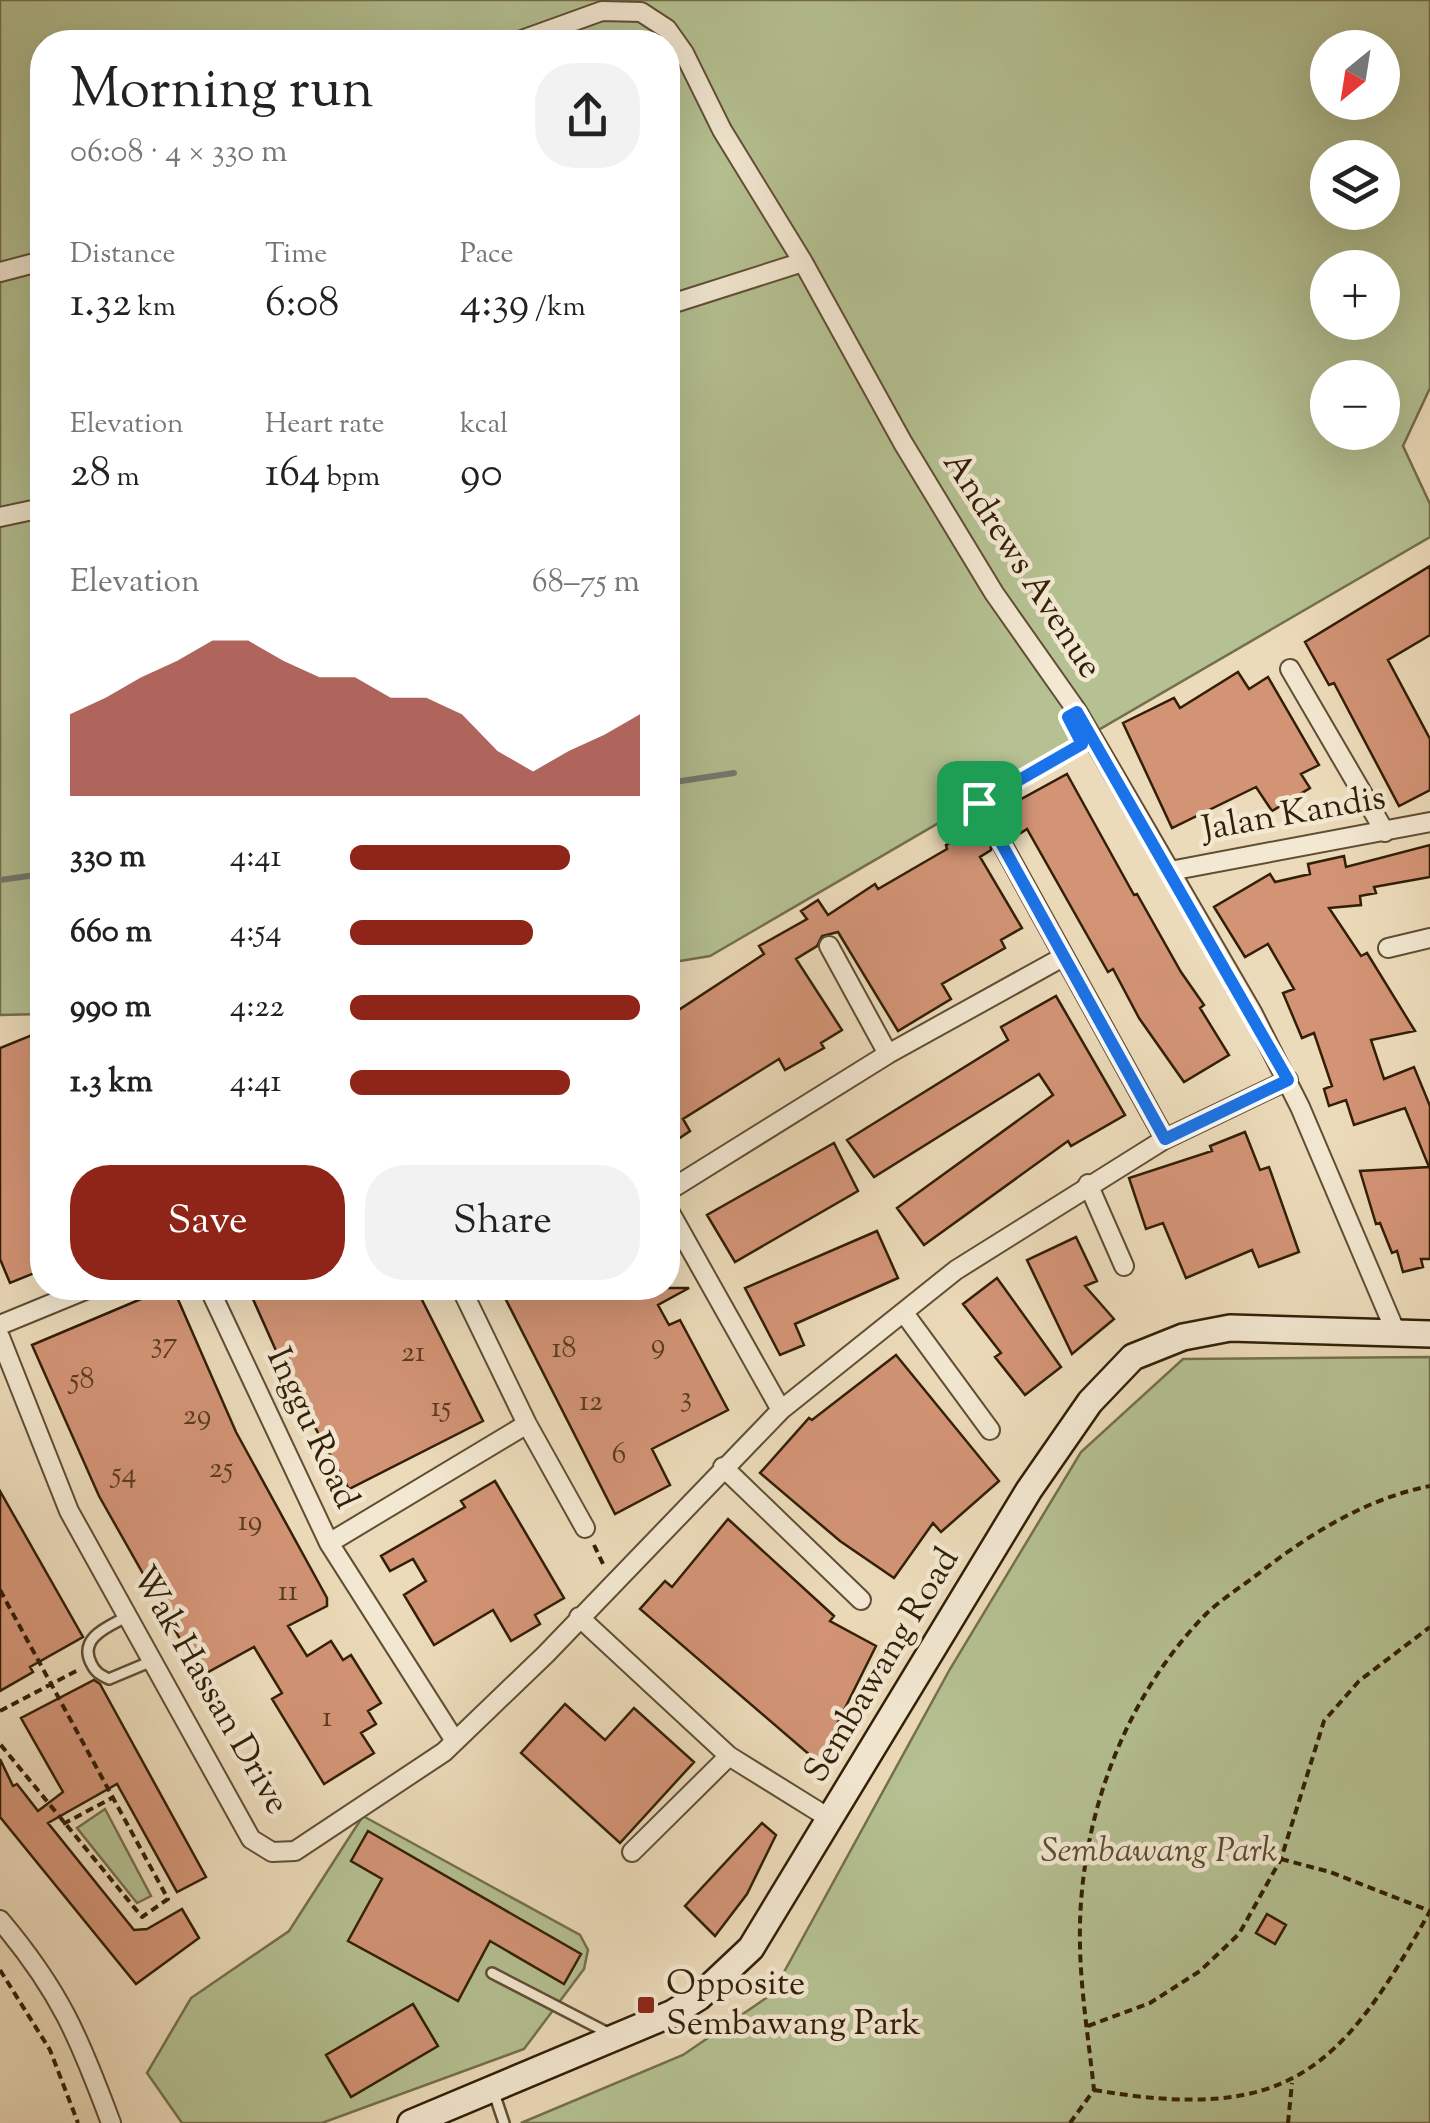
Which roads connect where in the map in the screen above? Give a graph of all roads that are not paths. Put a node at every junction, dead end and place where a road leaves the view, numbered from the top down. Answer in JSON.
{"nodes":[{"id":1,"x":549,"y":30,"type":"edge"},
{"id":2,"x":668,"y":30,"type":"edge"},
{"id":3,"x":680,"y":47,"type":"edge"},
{"id":4,"x":804,"y":262,"type":"junction"},
{"id":5,"x":30,"y":263,"type":"edge"},
{"id":6,"x":0,"y":272,"type":"edge"},
{"id":7,"x":680,"y":300,"type":"edge"},
{"id":8,"x":30,"y":510,"type":"edge"},
{"id":9,"x":0,"y":516,"type":"edge"},
{"id":10,"x":1290,"y":668,"type":"dead end"},
{"id":11,"x":1430,"y":822,"type":"edge"},
{"id":12,"x":1385,"y":832,"type":"junction"},
{"id":13,"x":1001,"y":842,"type":"road end"},
{"id":14,"x":1170,"y":871,"type":"junction"},
{"id":15,"x":1430,"y":938,"type":"edge"},
{"id":16,"x":829,"y":946,"type":"dead end"},
{"id":17,"x":1388,"y":948,"type":"dead end"},
{"id":18,"x":1062,"y":957,"type":"junction"},
{"id":19,"x":888,"y":1054,"type":"junction"},
{"id":20,"x":1288,"y":1080,"type":"junction"},
{"id":21,"x":1165,"y":1139,"type":"junction"},
{"id":22,"x":680,"y":1184,"type":"edge"},
{"id":23,"x":1088,"y":1184,"type":"junction"},
{"id":24,"x":680,"y":1230,"type":"edge"},
{"id":25,"x":1124,"y":1266,"type":"dead end"},
{"id":26,"x":61,"y":1300,"type":"edge"},
{"id":27,"x":215,"y":1300,"type":"edge"},
{"id":28,"x":467,"y":1300,"type":"edge"},
{"id":29,"x":904,"y":1313,"type":"junction"},
{"id":30,"x":0,"y":1325,"type":"edge"},
{"id":31,"x":1397,"y":1334,"type":"junction"},
{"id":32,"x":1430,"y":1334,"type":"edge"},
{"id":33,"x":0,"y":1337,"type":"edge"},
{"id":34,"x":781,"y":1410,"type":"junction"},
{"id":35,"x":526,"y":1424,"type":"junction"},
{"id":36,"x":990,"y":1430,"type":"dead end"},
{"id":37,"x":723,"y":1468,"type":"junction"},
{"id":38,"x":585,"y":1528,"type":"road end"},
{"id":39,"x":329,"y":1544,"type":"junction"},
{"id":40,"x":861,"y":1600,"type":"dead end"},
{"id":41,"x":128,"y":1616,"type":"junction"},
{"id":42,"x":579,"y":1617,"type":"junction"},
{"id":43,"x":152,"y":1661,"type":"junction"},
{"id":44,"x":455,"y":1741,"type":"junction"},
{"id":45,"x":730,"y":1756,"type":"junction"},
{"id":46,"x":832,"y":1820,"type":"junction"},
{"id":47,"x":632,"y":1852,"type":"dead end"},
{"id":48,"x":0,"y":1920,"type":"edge"},
{"id":49,"x":492,"y":1972,"type":"dead end"},
{"id":50,"x":616,"y":2038,"type":"junction"},
{"id":51,"x":498,"y":2112,"type":"edge"},
{"id":52,"x":112,"y":2123,"type":"edge"},
{"id":53,"x":411,"y":2123,"type":"edge"}],
"edges":[{"from":1,"to":2,"type":"street","name":"Andrews Avenue"},
{"from":3,"to":4,"type":"street","name":"Andrews Avenue"},
{"from":4,"to":7,"type":"street"},
{"from":4,"to":14,"type":"street","name":"Andrews Avenue"},
{"from":5,"to":6,"type":"street"},
{"from":8,"to":9,"type":"street"},
{"from":10,"to":12,"type":"street"},
{"from":11,"to":12,"type":"street","name":"Jalan Kandis"},
{"from":12,"to":14,"type":"street","name":"Jalan Kandis"},
{"from":13,"to":18,"type":"street"},
{"from":14,"to":20,"type":"street","name":"Andrews Avenue"},
{"from":15,"to":17,"type":"street"},
{"from":16,"to":19,"type":"street"},
{"from":18,"to":19,"type":"street"},
{"from":18,"to":21,"type":"street"},
{"from":19,"to":22,"type":"street"},
{"from":20,"to":21,"type":"street","name":"Wak Hassan Drive"},
{"from":20,"to":31,"type":"street","name":"Andrews Avenue"},
{"from":21,"to":23,"type":"street","name":"Wak Hassan Drive"},
{"from":23,"to":25,"type":"street"},
{"from":23,"to":29,"type":"street","name":"Wak Hassan Drive"},
{"from":24,"to":34,"type":"street"},
{"from":26,"to":30,"type":"street"},
{"from":27,"to":39,"type":"street","name":"Inggu Road"},
{"from":28,"to":35,"type":"street"},
{"from":29,"to":34,"type":"street","name":"Wak Hassan Drive"},
{"from":29,"to":36,"type":"street"},
{"from":31,"to":32,"type":"street","name":"Sembawang Road"},
{"from":31,"to":46,"type":"street","name":"Sembawang Road"},
{"from":33,"to":41,"type":"street","name":"Wak Hassan Drive"},
{"from":34,"to":37,"type":"street","name":"Wak Hassan Drive"},
{"from":35,"to":38,"type":"street"},
{"from":35,"to":39,"type":"street","name":"Inggu Road"},
{"from":37,"to":40,"type":"street"},
{"from":37,"to":42,"type":"street","name":"Wak Hassan Drive"},
{"from":39,"to":44,"type":"street","name":"Inggu Road"},
{"from":41,"to":43,"type":"street","name":"Wak Hassan Drive"},
{"from":41,"to":43,"type":"lane"},
{"from":42,"to":44,"type":"street","name":"Wak Hassan Drive"},
{"from":42,"to":45,"type":"street"},
{"from":43,"to":44,"type":"street","name":"Wak Hassan Drive"},
{"from":45,"to":46,"type":"street"},
{"from":45,"to":47,"type":"street"},
{"from":46,"to":50,"type":"street","name":"Sembawang Road"},
{"from":48,"to":52,"type":"street"},
{"from":49,"to":50,"type":"lane"},
{"from":50,"to":51,"type":"street","name":"Sembawang Road"},
{"from":51,"to":53,"type":"street","name":"Sembawang Road"}]}
